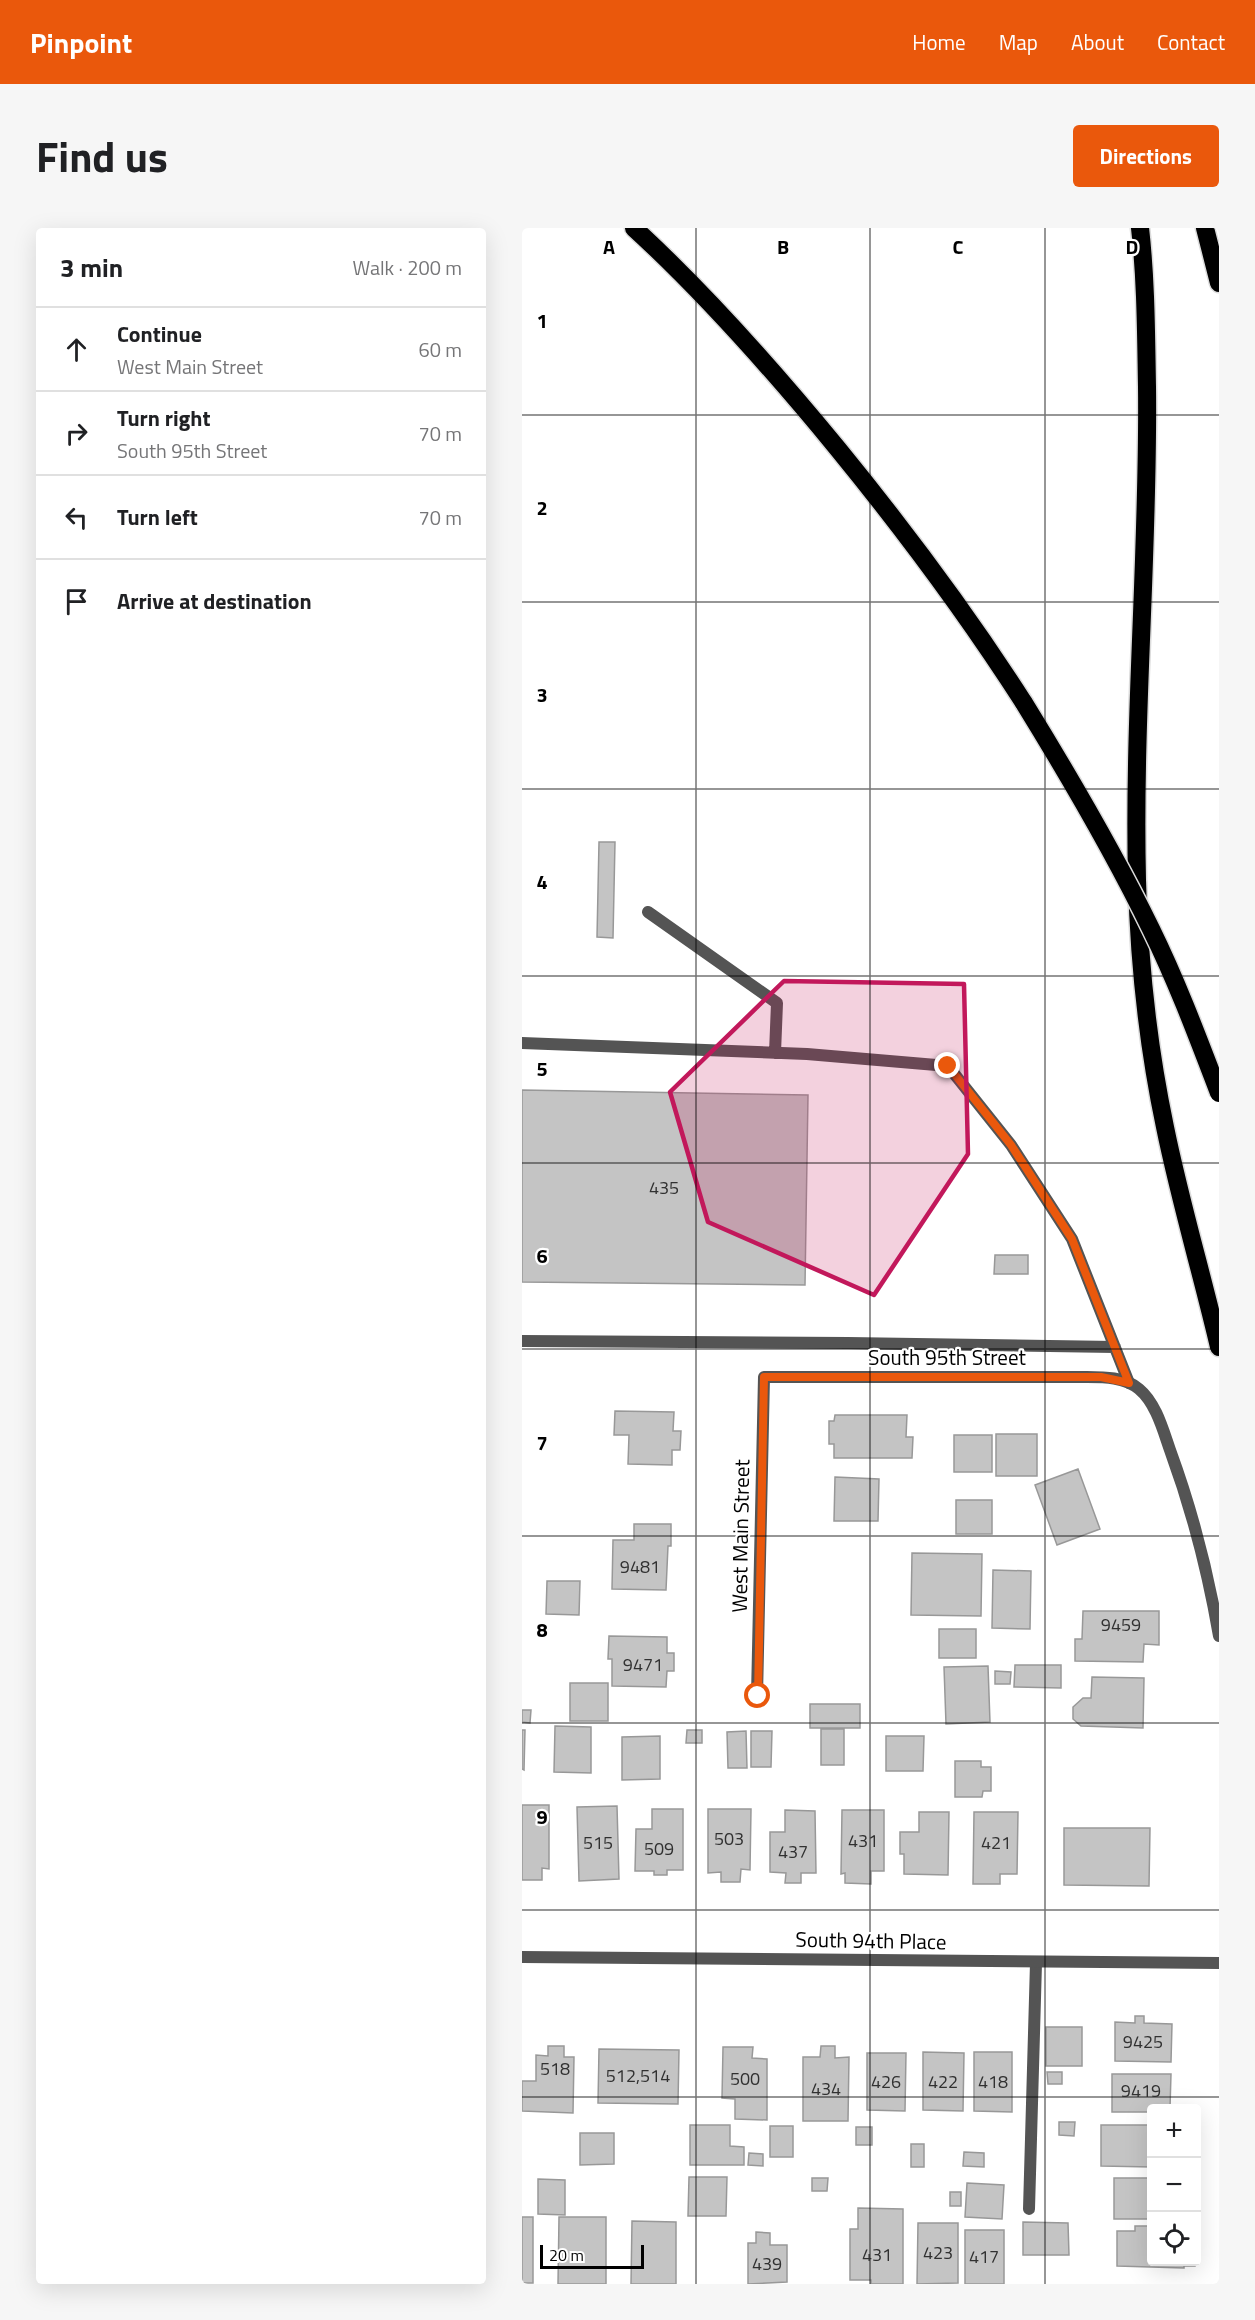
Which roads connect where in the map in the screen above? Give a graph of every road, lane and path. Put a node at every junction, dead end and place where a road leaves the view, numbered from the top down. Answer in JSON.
{"nodes":[{"id":1,"x":634,"y":228,"type":"edge"},
{"id":2,"x":1140,"y":228,"type":"edge"},
{"id":3,"x":1205,"y":228,"type":"edge"},
{"id":4,"x":1219,"y":283,"type":"edge"},
{"id":5,"x":648,"y":912,"type":"dead end"},
{"id":6,"x":522,"y":1043,"type":"edge"},
{"id":7,"x":775,"y":1053,"type":"junction"},
{"id":8,"x":1219,"y":1093,"type":"edge"},
{"id":9,"x":522,"y":1341,"type":"edge"},
{"id":10,"x":1115,"y":1347,"type":"junction"},
{"id":11,"x":1219,"y":1347,"type":"edge"},
{"id":12,"x":764,"y":1377,"type":"joint"},
{"id":13,"x":1129,"y":1383,"type":"junction"},
{"id":14,"x":1219,"y":1636,"type":"edge"},
{"id":15,"x":758,"y":1696,"type":"dead end"},
{"id":16,"x":522,"y":1957,"type":"edge"},
{"id":17,"x":1036,"y":1963,"type":"junction"},
{"id":18,"x":1219,"y":1963,"type":"edge"},
{"id":19,"x":1029,"y":2209,"type":"dead end"}],
"edges":[{"from":1,"to":8,"type":"highway","bridge":true},
{"from":2,"to":11,"type":"highway"},
{"from":3,"to":4,"type":"highway"},
{"from":5,"to":7,"type":"street"},
{"from":6,"to":7,"type":"street"},
{"from":7,"to":10,"type":"street"},
{"from":9,"to":10,"type":"street"},
{"from":10,"to":13,"type":"street"},
{"from":12,"to":13,"type":"street","name":"South 95th Street"},
{"from":12,"to":15,"type":"street","name":"West Main Street"},
{"from":13,"to":14,"type":"street"},
{"from":16,"to":17,"type":"street","name":"South 94th Place"},
{"from":17,"to":18,"type":"street","name":"South 94th Place"},
{"from":17,"to":19,"type":"street"}]}
